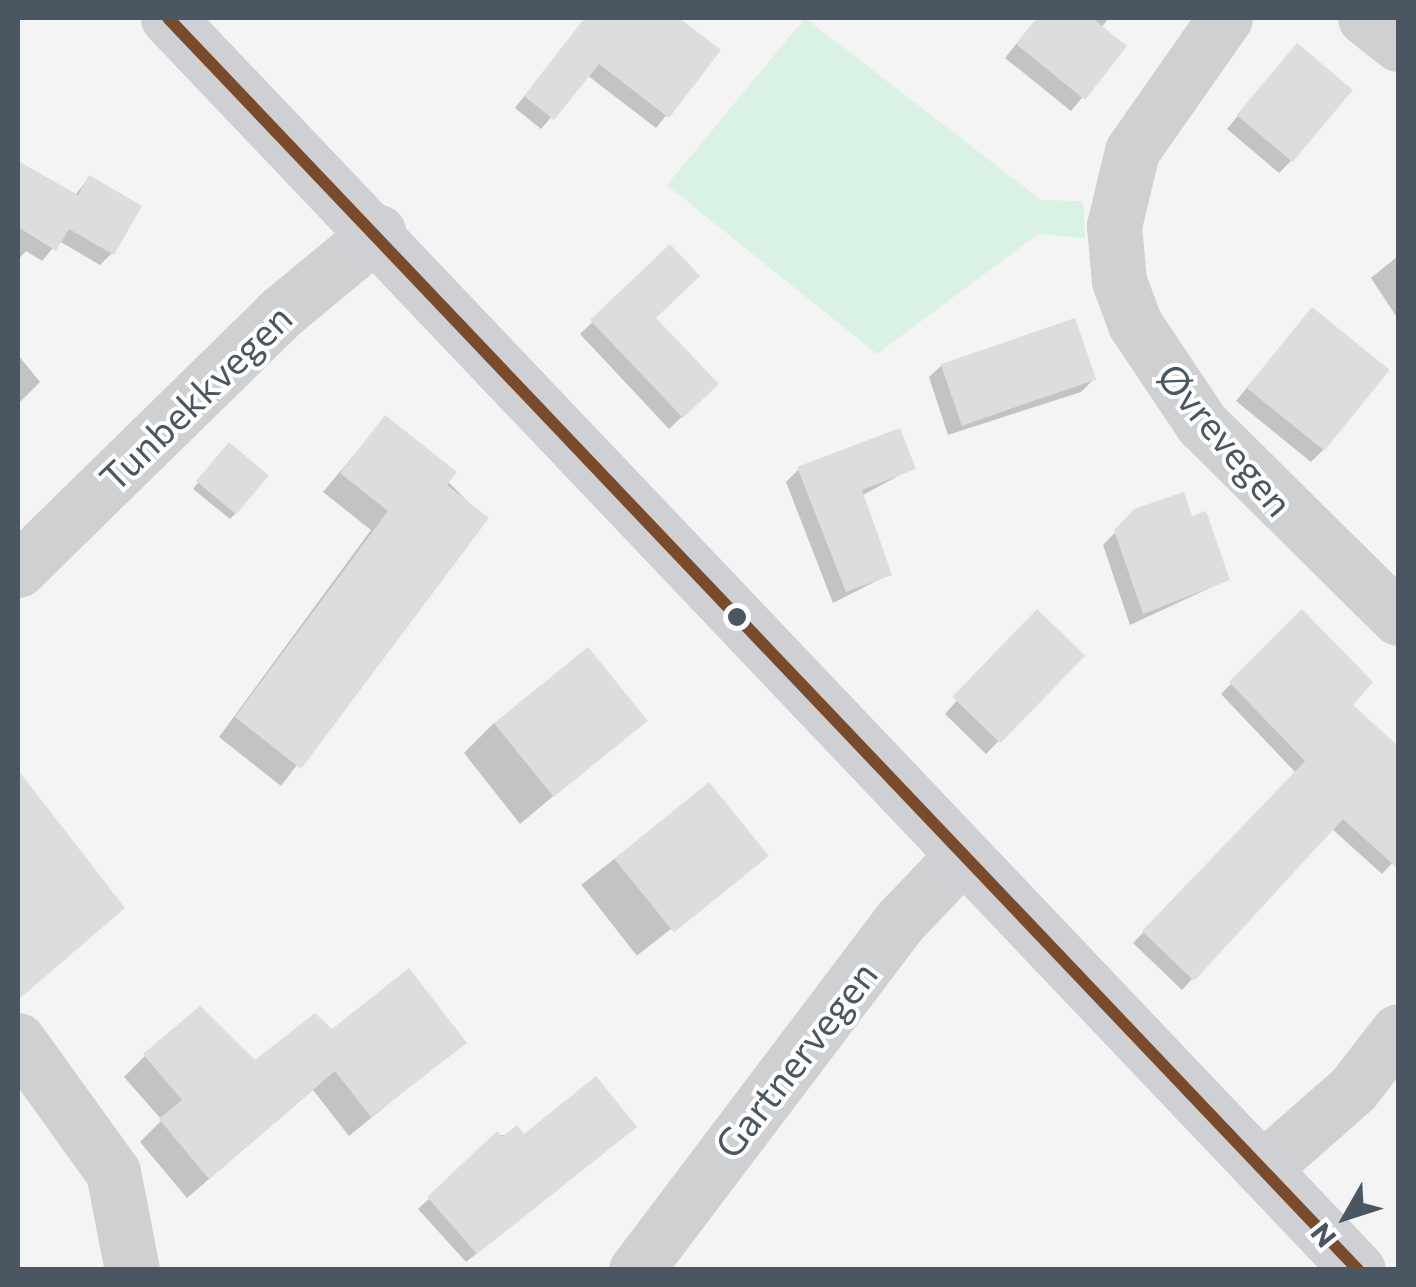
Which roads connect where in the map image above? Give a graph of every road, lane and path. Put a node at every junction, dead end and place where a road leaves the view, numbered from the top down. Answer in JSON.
{"nodes":[{"id":1,"x":168,"y":18,"type":"edge"},
{"id":2,"x":1226,"y":18,"type":"edge"},
{"id":3,"x":1365,"y":18,"type":"edge"},
{"id":4,"x":1398,"y":44,"type":"edge"},
{"id":5,"x":378,"y":232,"type":"junction"},
{"id":6,"x":18,"y":570,"type":"edge"},
{"id":7,"x":1398,"y":618,"type":"edge"},
{"id":8,"x":963,"y":855,"type":"junction"},
{"id":9,"x":1398,"y":1031,"type":"edge"},
{"id":10,"x":18,"y":1040,"type":"edge"},
{"id":11,"x":1262,"y":1169,"type":"junction"},
{"id":12,"x":132,"y":1270,"type":"edge"},
{"id":13,"x":636,"y":1270,"type":"edge"},
{"id":14,"x":1358,"y":1270,"type":"edge"}],
"edges":[{"from":1,"to":5,"type":"main road"},
{"from":2,"to":7,"type":"street","name":"Øvrevegen"},
{"from":3,"to":4,"type":"street"},
{"from":5,"to":6,"type":"street","name":"Tunbekkvegen"},
{"from":5,"to":8,"type":"main road"},
{"from":8,"to":11,"type":"main road"},
{"from":8,"to":13,"type":"street","name":"Gartnervegen"},
{"from":9,"to":11,"type":"street"},
{"from":10,"to":12,"type":"street"},
{"from":11,"to":14,"type":"main road"}]}
